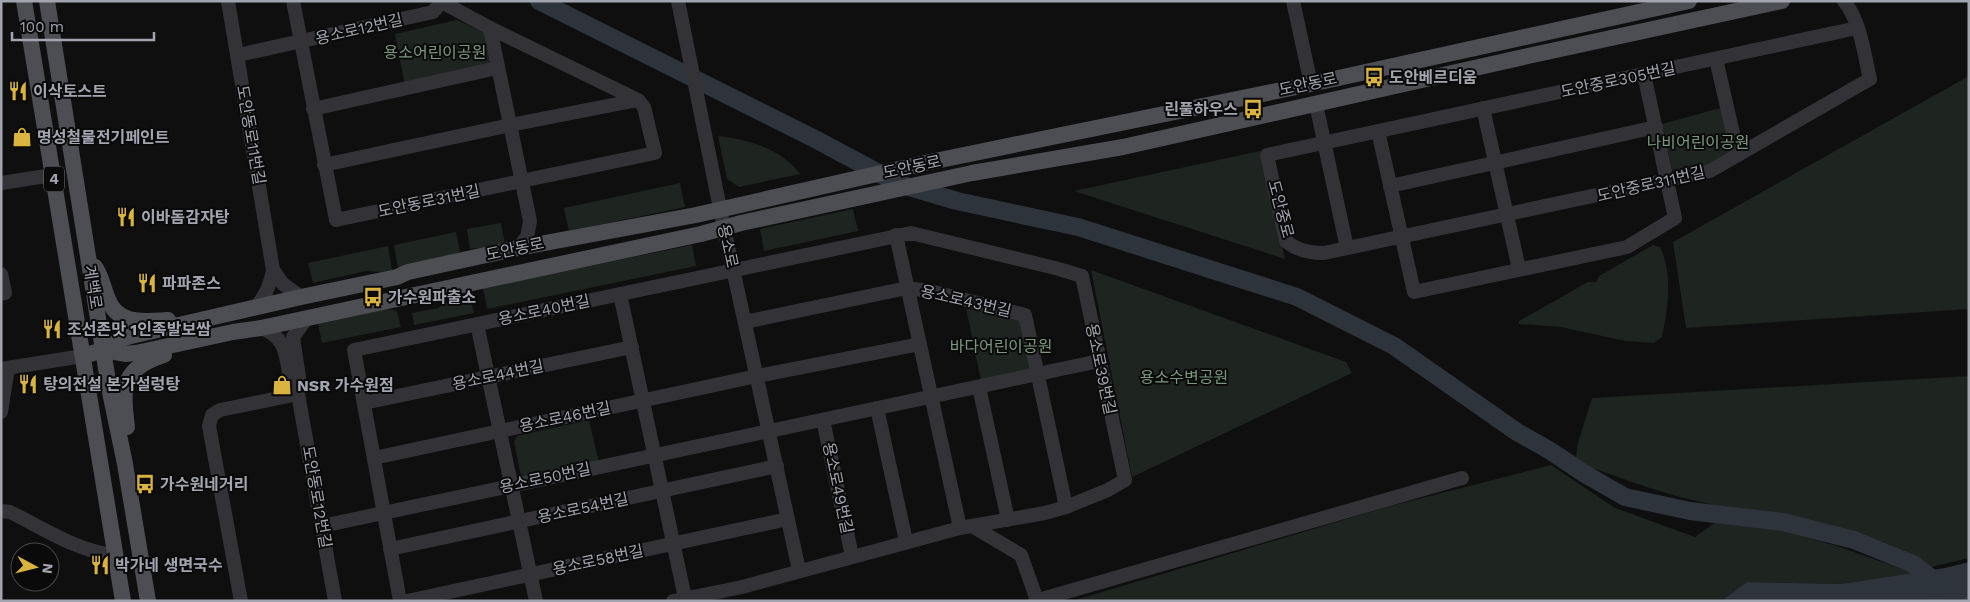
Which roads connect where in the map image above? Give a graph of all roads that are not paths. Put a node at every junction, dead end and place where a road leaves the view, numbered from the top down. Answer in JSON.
{"nodes":[{"id":1,"x":24,"y":1,"type":"edge"},
{"id":2,"x":46,"y":1,"type":"edge"},
{"id":3,"x":228,"y":1,"type":"edge"},
{"id":4,"x":292,"y":1,"type":"edge"},
{"id":5,"x":678,"y":1,"type":"edge"},
{"id":6,"x":1293,"y":1,"type":"edge"},
{"id":7,"x":1689,"y":1,"type":"edge"},
{"id":8,"x":1782,"y":1,"type":"edge"},
{"id":9,"x":1844,"y":1,"type":"edge"},
{"id":10,"x":1857,"y":1,"type":"edge"},
{"id":11,"x":441,"y":2,"type":"edge"},
{"id":12,"x":1856,"y":22,"type":"junction"},
{"id":13,"x":490,"y":28,"type":"junction"},
{"id":14,"x":300,"y":42,"type":"junction"},
{"id":15,"x":238,"y":55,"type":"junction"},
{"id":16,"x":1716,"y":59,"type":"junction"},
{"id":17,"x":497,"y":68,"type":"junction"},
{"id":18,"x":1644,"y":74,"type":"junction"},
{"id":19,"x":1311,"y":84,"type":"junction"},
{"id":20,"x":638,"y":100,"type":"junction"},
{"id":21,"x":1316,"y":104,"type":"junction"},
{"id":22,"x":1484,"y":108,"type":"junction"},
{"id":23,"x":313,"y":109,"type":"junction"},
{"id":24,"x":510,"y":125,"type":"junction"},
{"id":25,"x":1656,"y":128,"type":"junction"},
{"id":26,"x":1378,"y":131,"type":"junction"},
{"id":27,"x":1324,"y":143,"type":"junction"},
{"id":28,"x":1738,"y":156,"type":"junction"},
{"id":29,"x":1496,"y":163,"type":"junction"},
{"id":30,"x":324,"y":165,"type":"junction"},
{"id":31,"x":53,"y":175,"type":"junction"},
{"id":32,"x":522,"y":181,"type":"junction"},
{"id":33,"x":1668,"y":181,"type":"junction"},
{"id":34,"x":1,"y":182,"type":"edge"},
{"id":35,"x":1390,"y":186,"type":"junction"},
{"id":36,"x":720,"y":209,"type":"junction"},
{"id":37,"x":1507,"y":215,"type":"junction"},
{"id":38,"x":530,"y":221,"type":"junction"},
{"id":39,"x":724,"y":228,"type":"junction"},
{"id":40,"x":896,"y":235,"type":"junction"},
{"id":41,"x":1402,"y":237,"type":"junction"},
{"id":42,"x":557,"y":240,"type":"junction"},
{"id":43,"x":518,"y":248,"type":"junction"},
{"id":44,"x":1347,"y":248,"type":"junction"},
{"id":45,"x":88,"y":257,"type":"junction"},
{"id":46,"x":1519,"y":269,"type":"junction"},
{"id":47,"x":273,"y":270,"type":"junction"},
{"id":48,"x":733,"y":270,"type":"junction"},
{"id":49,"x":1,"y":274,"type":"edge"},
{"id":50,"x":907,"y":288,"type":"junction"},
{"id":51,"x":3,"y":294,"type":"edge"},
{"id":52,"x":620,"y":294,"type":"junction"},
{"id":53,"x":301,"y":297,"type":"junction"},
{"id":54,"x":256,"y":307,"type":"junction"},
{"id":55,"x":306,"y":318,"type":"junction"},
{"id":56,"x":198,"y":321,"type":"junction"},
{"id":57,"x":744,"y":322,"type":"junction"},
{"id":58,"x":477,"y":324,"type":"junction"},
{"id":59,"x":262,"y":328,"type":"junction"},
{"id":60,"x":183,"y":343,"type":"junction"},
{"id":61,"x":920,"y":344,"type":"junction"},
{"id":62,"x":632,"y":347,"type":"junction"},
{"id":63,"x":103,"y":350,"type":"junction"},
{"id":64,"x":83,"y":356,"type":"junction"},
{"id":65,"x":1099,"y":361,"type":"junction"},
{"id":66,"x":5,"y":369,"type":"edge"},
{"id":67,"x":1038,"y":374,"type":"junction"},
{"id":68,"x":757,"y":376,"type":"junction"},
{"id":69,"x":488,"y":377,"type":"junction"},
{"id":70,"x":979,"y":387,"type":"junction"},
{"id":71,"x":298,"y":394,"type":"junction"},
{"id":72,"x":931,"y":397,"type":"junction"},
{"id":73,"x":644,"y":400,"type":"junction"},
{"id":74,"x":364,"y":403,"type":"junction"},
{"id":75,"x":877,"y":408,"type":"junction"},
{"id":76,"x":1,"y":412,"type":"edge"},
{"id":77,"x":823,"y":420,"type":"junction"},
{"id":78,"x":500,"y":431,"type":"junction"},
{"id":79,"x":769,"y":431,"type":"junction"},
{"id":80,"x":655,"y":455,"type":"junction"},
{"id":81,"x":374,"y":458,"type":"junction"},
{"id":82,"x":124,"y":464,"type":"junction"},
{"id":83,"x":777,"y":466,"type":"junction"},
{"id":84,"x":1462,"y":478,"type":"dead end"},
{"id":85,"x":511,"y":486,"type":"junction"},
{"id":86,"x":662,"y":491,"type":"junction"},
{"id":87,"x":1066,"y":507,"type":"junction"},
{"id":88,"x":1,"y":511,"type":"edge"},
{"id":89,"x":384,"y":513,"type":"junction"},
{"id":90,"x":788,"y":519,"type":"junction"},
{"id":91,"x":1008,"y":520,"type":"junction"},
{"id":92,"x":519,"y":522,"type":"junction"},
{"id":93,"x":322,"y":526,"type":"junction"},
{"id":94,"x":966,"y":527,"type":"junction"},
{"id":95,"x":906,"y":542,"type":"junction"},
{"id":96,"x":673,"y":544,"type":"junction"},
{"id":97,"x":390,"y":550,"type":"junction"},
{"id":98,"x":116,"y":555,"type":"junction"},
{"id":99,"x":852,"y":556,"type":"junction"},
{"id":100,"x":800,"y":570,"type":"junction"},
{"id":101,"x":530,"y":574,"type":"junction"},
{"id":102,"x":679,"y":600,"type":"edge"},
{"id":103,"x":1036,"y":600,"type":"edge"},
{"id":104,"x":123,"y":601,"type":"edge"},
{"id":105,"x":148,"y":601,"type":"edge"},
{"id":106,"x":240,"y":601,"type":"edge"},
{"id":107,"x":335,"y":601,"type":"edge"},
{"id":108,"x":400,"y":601,"type":"edge"},
{"id":109,"x":407,"y":601,"type":"edge"},
{"id":110,"x":536,"y":601,"type":"edge"}],
"edges":[{"from":1,"to":31,"type":"main road","name":"계백로","number":"4"},
{"from":2,"to":45,"type":"main road","name":"계백로","number":"4"},
{"from":3,"to":15,"type":"street","name":"도안동로11번길"},
{"from":4,"to":14,"type":"street","name":"용소로12번길"},
{"from":5,"to":36,"type":"street","name":"용소로"},
{"from":6,"to":19,"type":"street"},
{"from":7,"to":19,"type":"main road","name":"도안동로"},
{"from":8,"to":21,"type":"main road","name":"도안동로"},
{"from":9,"to":12,"type":"street"},
{"from":10,"to":12,"type":"street"},
{"from":11,"to":13,"type":"street"},
{"from":11,"to":14,"type":"street","name":"용소로12번길"},
{"from":12,"to":16,"type":"street","name":"도안중로305번길"},
{"from":12,"to":28,"type":"street","name":"도안중로311번길"},
{"from":13,"to":17,"type":"street"},
{"from":13,"to":20,"type":"street"},
{"from":14,"to":15,"type":"street","name":"용소로12번길"},
{"from":14,"to":23,"type":"street"},
{"from":15,"to":47,"type":"street","name":"도안동로11번길"},
{"from":16,"to":18,"type":"street","name":"도안중로305번길"},
{"from":16,"to":28,"type":"street"},
{"from":17,"to":23,"type":"street"},
{"from":17,"to":24,"type":"street"},
{"from":18,"to":22,"type":"street","name":"도안중로305번길"},
{"from":18,"to":25,"type":"street"},
{"from":19,"to":21,"type":"main road"},
{"from":19,"to":36,"type":"main road","name":"도안동로"},
{"from":20,"to":24,"type":"street"},
{"from":20,"to":32,"type":"street","name":"도안동로31번길"},
{"from":21,"to":27,"type":"street"},
{"from":21,"to":39,"type":"main road","name":"도안동로"},
{"from":22,"to":26,"type":"street","name":"도안중로305번길"},
{"from":22,"to":29,"type":"street"},
{"from":23,"to":30,"type":"street"},
{"from":24,"to":30,"type":"street"},
{"from":24,"to":32,"type":"street"},
{"from":25,"to":29,"type":"street"},
{"from":25,"to":33,"type":"street"},
{"from":26,"to":27,"type":"street","name":"도안중로305번길"},
{"from":26,"to":35,"type":"street"},
{"from":27,"to":44,"type":"street"},
{"from":27,"to":44,"type":"street","name":"도안중로"},
{"from":28,"to":33,"type":"street","name":"도안중로311번길"},
{"from":29,"to":35,"type":"street"},
{"from":29,"to":37,"type":"street"},
{"from":30,"to":32,"type":"street","name":"도안동로31번길"},
{"from":31,"to":34,"type":"street"},
{"from":31,"to":64,"type":"main road","name":"계백로","number":"4"},
{"from":32,"to":38,"type":"street"},
{"from":33,"to":37,"type":"street","name":"도안중로311번길"},
{"from":33,"to":46,"type":"street"},
{"from":35,"to":41,"type":"street"},
{"from":36,"to":39,"type":"street","name":"용소로"},
{"from":36,"to":42,"type":"main road","name":"도안동로"},
{"from":37,"to":41,"type":"street","name":"도안중로311번길"},
{"from":37,"to":46,"type":"street"},
{"from":38,"to":42,"type":"street"},
{"from":38,"to":43,"type":"street"},
{"from":39,"to":48,"type":"street","name":"용소로"},
{"from":39,"to":55,"type":"main road","name":"도안동로"},
{"from":40,"to":48,"type":"street","name":"용소로39번길"},
{"from":40,"to":50,"type":"street"},
{"from":40,"to":65,"type":"street","name":"용소로39번길"},
{"from":41,"to":44,"type":"street","name":"도안중로311번길"},
{"from":41,"to":46,"type":"street"},
{"from":42,"to":43,"type":"main road","name":"도안동로"},
{"from":43,"to":53,"type":"main road","name":"도안동로"},
{"from":45,"to":56,"type":"main road"},
{"from":45,"to":63,"type":"main road","name":"계백로","number":"4"},
{"from":47,"to":53,"type":"street"},
{"from":47,"to":54,"type":"street"},
{"from":48,"to":52,"type":"street","name":"용소로40번길"},
{"from":48,"to":57,"type":"street","name":"용소로"},
{"from":49,"to":51,"type":"street"},
{"from":50,"to":57,"type":"street","name":"용소로43번길"},
{"from":50,"to":61,"type":"street"},
{"from":50,"to":67,"type":"street","name":"용소로43번길"},
{"from":52,"to":58,"type":"street","name":"용소로40번길"},
{"from":52,"to":62,"type":"street"},
{"from":53,"to":54,"type":"main road","name":"도안동로"},
{"from":54,"to":56,"type":"main road","name":"도안동로"},
{"from":55,"to":59,"type":"main road","name":"도안동로"},
{"from":55,"to":71,"type":"street"},
{"from":56,"to":63,"type":"main road","name":"도안동로"},
{"from":57,"to":68,"type":"street","name":"용소로"},
{"from":58,"to":69,"type":"street"},
{"from":58,"to":74,"type":"street","name":"용소로40번길"},
{"from":59,"to":60,"type":"main road","name":"도안동로"},
{"from":59,"to":71,"type":"street"},
{"from":60,"to":63,"type":"main road","name":"도안동로"},
{"from":60,"to":82,"type":"main road"},
{"from":61,"to":68,"type":"street"},
{"from":61,"to":72,"type":"street"},
{"from":62,"to":69,"type":"street","name":"용소로44번길"},
{"from":62,"to":73,"type":"street"},
{"from":63,"to":64,"type":"main road"},
{"from":63,"to":82,"type":"main road","name":"계백로","number":"4"},
{"from":64,"to":66,"type":"street"},
{"from":64,"to":98,"type":"main road","name":"계백로","number":"4"},
{"from":65,"to":67,"type":"street","name":"용소로49번길"},
{"from":65,"to":87,"type":"street","name":"용소로39번길"},
{"from":66,"to":76,"type":"street"},
{"from":67,"to":70,"type":"street","name":"용소로49번길"},
{"from":67,"to":87,"type":"street","name":"용소로43번길"},
{"from":68,"to":73,"type":"street","name":"용소로46번길"},
{"from":68,"to":79,"type":"street","name":"용소로"},
{"from":69,"to":74,"type":"street","name":"용소로44번길"},
{"from":69,"to":78,"type":"street"},
{"from":70,"to":72,"type":"street","name":"용소로49번길"},
{"from":70,"to":91,"type":"street"},
{"from":71,"to":93,"type":"street","name":"도안동로12번길"},
{"from":71,"to":106,"type":"street"},
{"from":72,"to":75,"type":"street","name":"용소로49번길"},
{"from":72,"to":94,"type":"street"},
{"from":73,"to":78,"type":"street","name":"용소로46번길"},
{"from":73,"to":80,"type":"street"},
{"from":74,"to":81,"type":"street"},
{"from":75,"to":77,"type":"street","name":"용소로49번길"},
{"from":75,"to":95,"type":"street"},
{"from":77,"to":79,"type":"street","name":"용소로49번길"},
{"from":77,"to":99,"type":"street","name":"용소로49번길"},
{"from":78,"to":81,"type":"street","name":"용소로46번길"},
{"from":78,"to":85,"type":"street"},
{"from":79,"to":80,"type":"street","name":"용소로50번길"},
{"from":79,"to":83,"type":"street","name":"용소로"},
{"from":80,"to":85,"type":"street","name":"용소로50번길"},
{"from":80,"to":86,"type":"street"},
{"from":81,"to":89,"type":"street"},
{"from":82,"to":105,"type":"main road","name":"계백로","number":"4"},
{"from":83,"to":86,"type":"street","name":"용소로54번길"},
{"from":83,"to":90,"type":"street","name":"용소로"},
{"from":84,"to":103,"type":"street"},
{"from":85,"to":89,"type":"street","name":"용소로50번길"},
{"from":85,"to":92,"type":"street"},
{"from":86,"to":92,"type":"street","name":"용소로54번길"},
{"from":86,"to":96,"type":"street"},
{"from":87,"to":91,"type":"street","name":"용소로39번길"},
{"from":88,"to":98,"type":"street"},
{"from":89,"to":93,"type":"street","name":"용소로50번길"},
{"from":89,"to":97,"type":"street"},
{"from":90,"to":96,"type":"street","name":"용소로58번길"},
{"from":90,"to":100,"type":"street","name":"용소로"},
{"from":91,"to":94,"type":"street","name":"용소로39번길"},
{"from":92,"to":97,"type":"street","name":"용소로54번길"},
{"from":92,"to":101,"type":"street"},
{"from":93,"to":107,"type":"street","name":"도안동로12번길"},
{"from":94,"to":95,"type":"street","name":"용소로39번길"},
{"from":94,"to":103,"type":"street"},
{"from":95,"to":99,"type":"street","name":"용소로39번길"},
{"from":96,"to":101,"type":"street","name":"용소로58번길"},
{"from":96,"to":102,"type":"street"},
{"from":97,"to":108,"type":"street"},
{"from":98,"to":104,"type":"main road","name":"계백로","number":"4"},
{"from":99,"to":100,"type":"street","name":"용소로39번길"},
{"from":100,"to":102,"type":"street","name":"용소로39번길"},
{"from":101,"to":109,"type":"street","name":"용소로58번길"},
{"from":101,"to":110,"type":"street"}]}
